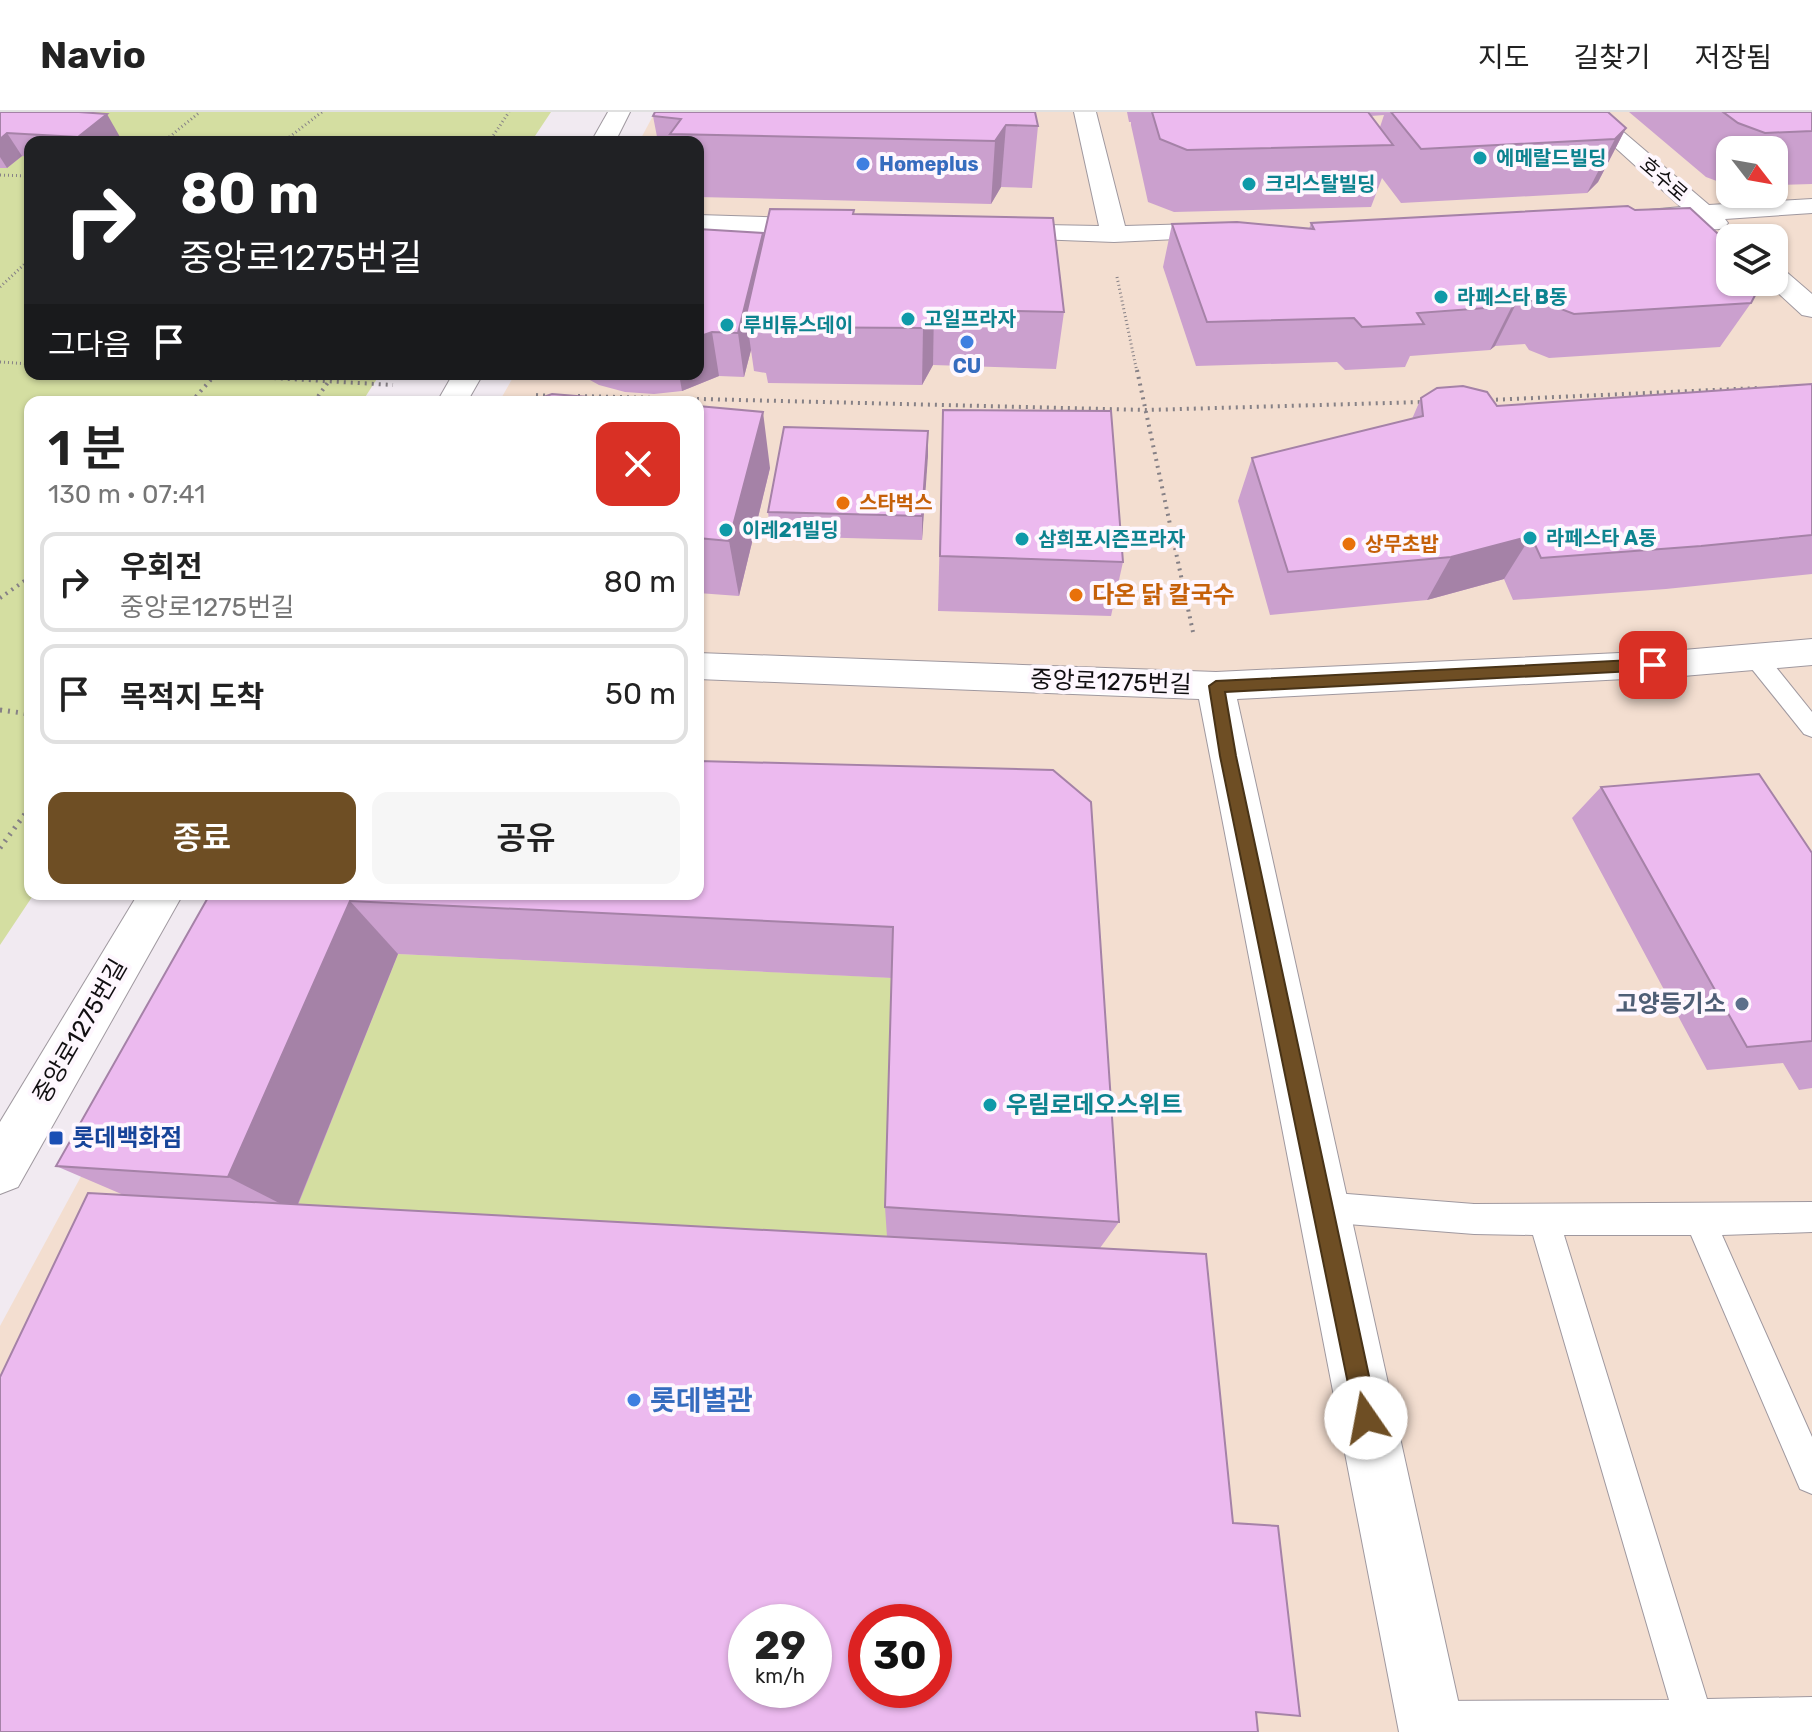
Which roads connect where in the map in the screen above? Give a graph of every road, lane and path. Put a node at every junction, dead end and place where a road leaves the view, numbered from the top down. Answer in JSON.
{"nodes":[{"id":1,"x":200,"y":112,"type":"edge"},
{"id":2,"x":311,"y":112,"type":"edge"},
{"id":3,"x":321,"y":112,"type":"edge"},
{"id":4,"x":509,"y":112,"type":"edge"},
{"id":5,"x":619,"y":112,"type":"edge"},
{"id":6,"x":1085,"y":112,"type":"edge"},
{"id":7,"x":1587,"y":112,"type":"edge"},
{"id":8,"x":170,"y":136,"type":"edge"},
{"id":9,"x":291,"y":136,"type":"edge"},
{"id":10,"x":493,"y":136,"type":"edge"},
{"id":11,"x":606,"y":136,"type":"edge"},
{"id":12,"x":0,"y":175,"type":"edge"},
{"id":13,"x":24,"y":176,"type":"edge"},
{"id":14,"x":1812,"y":206,"type":"edge"},
{"id":15,"x":1705,"y":214,"type":"junction"},
{"id":16,"x":1605,"y":219,"type":"edge"},
{"id":17,"x":704,"y":223,"type":"edge"},
{"id":18,"x":1716,"y":224,"type":"edge"},
{"id":19,"x":857,"y":227,"type":"edge"},
{"id":20,"x":1261,"y":230,"type":"edge"},
{"id":21,"x":969,"y":231,"type":"edge"},
{"id":22,"x":1114,"y":234,"type":"junction"},
{"id":23,"x":24,"y":265,"type":"edge"},
{"id":24,"x":1115,"y":268,"type":"dead end"},
{"id":25,"x":0,"y":287,"type":"edge"},
{"id":26,"x":1788,"y":288,"type":"edge"},
{"id":27,"x":1812,"y":309,"type":"edge"},
{"id":28,"x":0,"y":362,"type":"edge"},
{"id":29,"x":24,"y":364,"type":"edge"},
{"id":30,"x":211,"y":380,"type":"edge"},
{"id":31,"x":313,"y":380,"type":"edge"},
{"id":32,"x":329,"y":381,"type":"junction"},
{"id":33,"x":393,"y":385,"type":"dead end"},
{"id":34,"x":1765,"y":387,"type":"edge"},
{"id":35,"x":536,"y":395,"type":"dead end"},
{"id":36,"x":196,"y":396,"type":"edge"},
{"id":37,"x":318,"y":396,"type":"edge"},
{"id":38,"x":552,"y":396,"type":"edge"},
{"id":39,"x":704,"y":399,"type":"edge"},
{"id":40,"x":1480,"y":401,"type":"edge"},
{"id":41,"x":1432,"y":402,"type":"edge"},
{"id":42,"x":1147,"y":410,"type":"junction"},
{"id":43,"x":24,"y":581,"type":"edge"},
{"id":44,"x":0,"y":598,"type":"edge"},
{"id":45,"x":1193,"y":632,"type":"dead end"},
{"id":46,"x":1812,"y":652,"type":"edge"},
{"id":47,"x":1755,"y":657,"type":"junction"},
{"id":48,"x":704,"y":666,"type":"edge"},
{"id":49,"x":1216,"y":686,"type":"junction"},
{"id":50,"x":0,"y":710,"type":"edge"},
{"id":51,"x":24,"y":713,"type":"edge"},
{"id":52,"x":1812,"y":728,"type":"edge"},
{"id":53,"x":24,"y":815,"type":"edge"},
{"id":54,"x":0,"y":848,"type":"edge"},
{"id":55,"x":157,"y":900,"type":"edge"},
{"id":56,"x":0,"y":1169,"type":"edge"},
{"id":57,"x":1322,"y":1207,"type":"junction"},
{"id":58,"x":1812,"y":1217,"type":"edge"},
{"id":59,"x":1543,"y":1218,"type":"junction"},
{"id":60,"x":1700,"y":1220,"type":"junction"},
{"id":61,"x":1812,"y":1477,"type":"edge"},
{"id":62,"x":1812,"y":1716,"type":"edge"},
{"id":63,"x":1696,"y":1725,"type":"edge"},
{"id":64,"x":1431,"y":1726,"type":"edge"}],
"edges":[{"from":1,"to":8,"type":"path"},
{"from":2,"to":3,"type":"path"},
{"from":3,"to":9,"type":"path"},
{"from":4,"to":10,"type":"path"},
{"from":5,"to":11,"type":"street"},
{"from":6,"to":22,"type":"street"},
{"from":7,"to":15,"type":"street","name":"호수로"},
{"from":12,"to":13,"type":"path"},
{"from":14,"to":15,"type":"street"},
{"from":15,"to":16,"type":"street"},
{"from":15,"to":18,"type":"street","name":"호수로"},
{"from":17,"to":19,"type":"street"},
{"from":20,"to":22,"type":"street"},
{"from":21,"to":22,"type":"street"},
{"from":23,"to":25,"type":"path"},
{"from":24,"to":42,"type":"path"},
{"from":26,"to":27,"type":"street"},
{"from":28,"to":29,"type":"path"},
{"from":30,"to":36,"type":"path"},
{"from":31,"to":32,"type":"path"},
{"from":32,"to":33,"type":"path"},
{"from":32,"to":37,"type":"path"},
{"from":34,"to":40,"type":"path"},
{"from":35,"to":38,"type":"path"},
{"from":39,"to":42,"type":"path"},
{"from":41,"to":42,"type":"path"},
{"from":42,"to":45,"type":"path"},
{"from":43,"to":44,"type":"path"},
{"from":46,"to":47,"type":"street","name":"중앙로1275번길"},
{"from":47,"to":49,"type":"street","name":"중앙로1275번길"},
{"from":47,"to":52,"type":"lane"},
{"from":48,"to":49,"type":"street","name":"중앙로1275번길"},
{"from":49,"to":57,"type":"street"},
{"from":50,"to":51,"type":"path"},
{"from":53,"to":54,"type":"path"},
{"from":55,"to":56,"type":"street","name":"중앙로1275번길"},
{"from":57,"to":59,"type":"lane"},
{"from":57,"to":64,"type":"street"},
{"from":58,"to":60,"type":"lane"},
{"from":59,"to":60,"type":"lane"},
{"from":59,"to":63,"type":"lane"},
{"from":60,"to":61,"type":"lane"},
{"from":62,"to":63,"type":"lane"},
{"from":63,"to":64,"type":"lane"}]}
